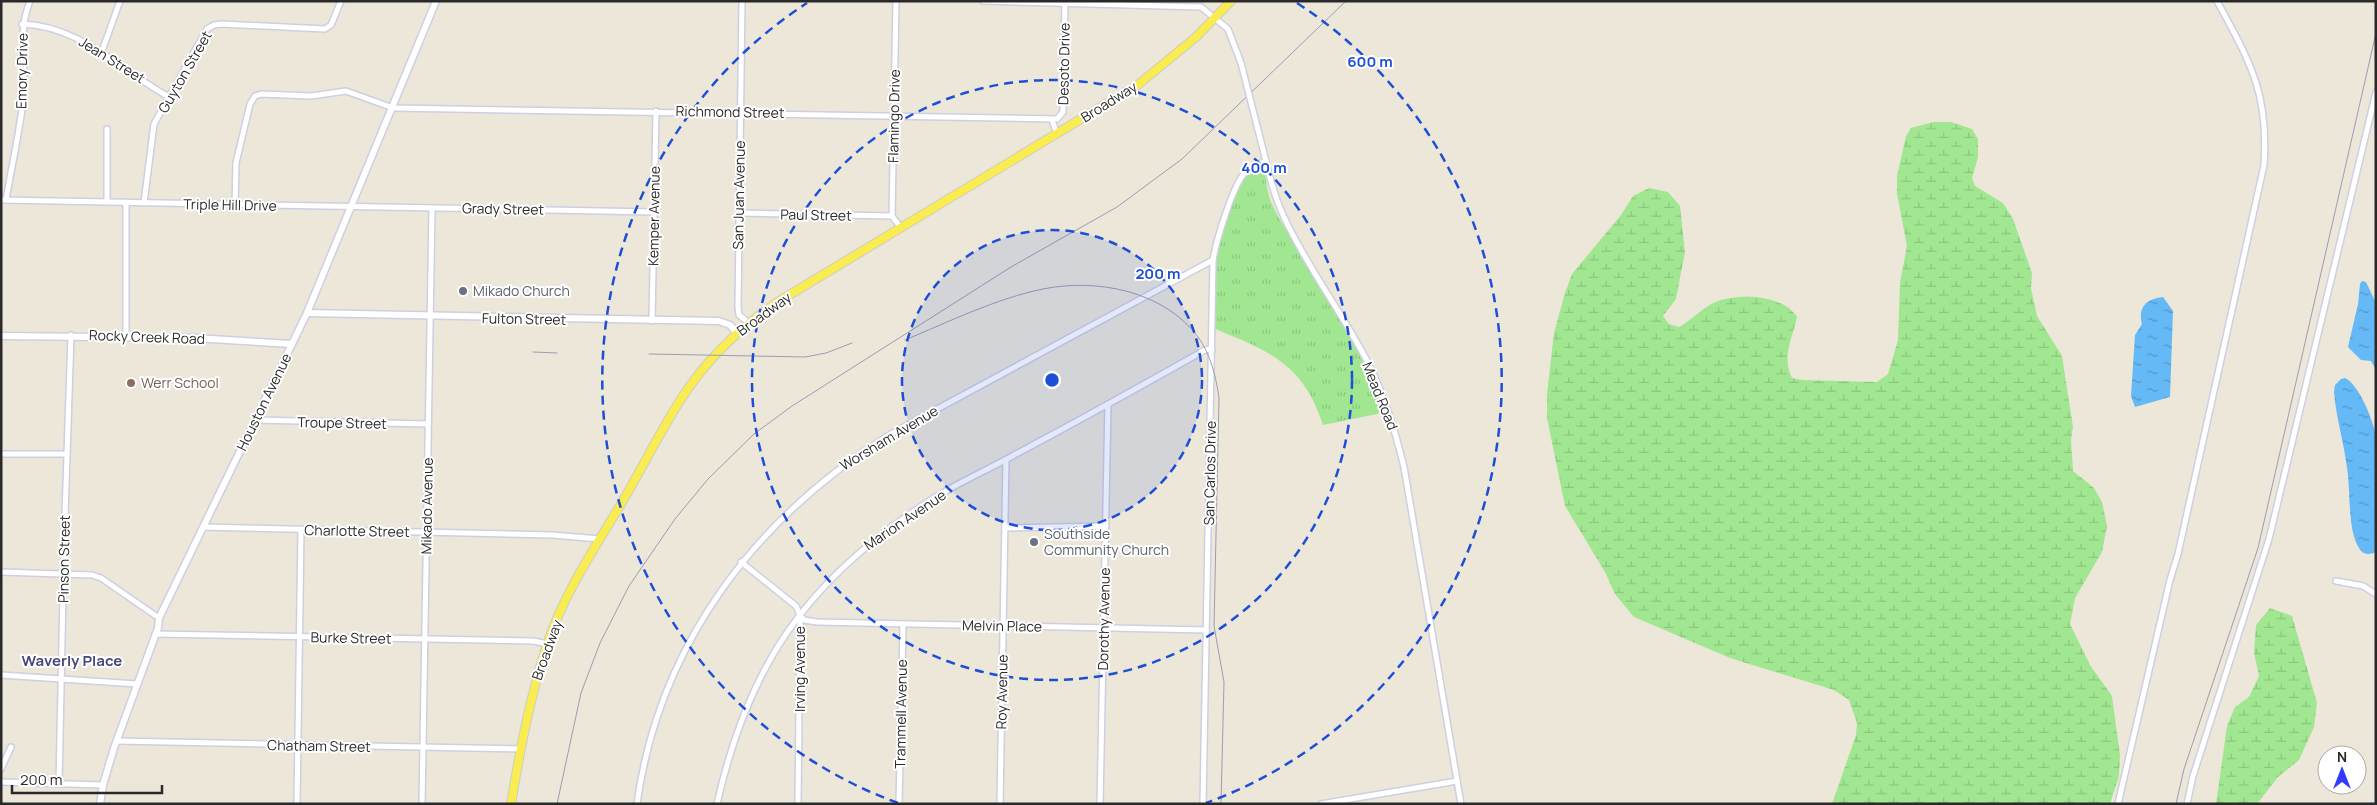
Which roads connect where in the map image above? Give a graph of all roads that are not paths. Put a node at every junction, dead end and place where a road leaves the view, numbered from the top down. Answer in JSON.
{"nodes":[{"id":1,"x":30,"y":1,"type":"edge"},
{"id":2,"x":120,"y":1,"type":"edge"},
{"id":3,"x":341,"y":1,"type":"edge"},
{"id":4,"x":436,"y":1,"type":"edge"},
{"id":5,"x":742,"y":1,"type":"edge"},
{"id":6,"x":896,"y":1,"type":"edge"},
{"id":7,"x":983,"y":1,"type":"edge"},
{"id":8,"x":2217,"y":1,"type":"edge"},
{"id":9,"x":1065,"y":2,"type":"edge"},
{"id":10,"x":1227,"y":3,"type":"edge"},
{"id":11,"x":1214,"y":19,"type":"junction"},
{"id":12,"x":22,"y":24,"type":"junction"},
{"id":13,"x":102,"y":51,"type":"junction"},
{"id":14,"x":2376,"y":92,"type":"edge"},
{"id":15,"x":169,"y":97,"type":"junction"},
{"id":16,"x":393,"y":108,"type":"junction"},
{"id":17,"x":656,"y":111,"type":"junction"},
{"id":18,"x":741,"y":112,"type":"junction"},
{"id":19,"x":894,"y":116,"type":"junction"},
{"id":20,"x":1052,"y":120,"type":"junction"},
{"id":21,"x":107,"y":129,"type":"dead end"},
{"id":22,"x":1057,"y":134,"type":"junction"},
{"id":23,"x":1266,"y":161,"type":"junction"},
{"id":24,"x":3,"y":200,"type":"edge"},
{"id":25,"x":107,"y":202,"type":"junction"},
{"id":26,"x":126,"y":202,"type":"junction"},
{"id":27,"x":144,"y":203,"type":"junction"},
{"id":28,"x":234,"y":205,"type":"junction"},
{"id":29,"x":353,"y":207,"type":"junction"},
{"id":30,"x":432,"y":208,"type":"junction"},
{"id":31,"x":654,"y":212,"type":"junction"},
{"id":32,"x":739,"y":213,"type":"junction"},
{"id":33,"x":892,"y":216,"type":"junction"},
{"id":34,"x":901,"y":228,"type":"junction"},
{"id":35,"x":1213,"y":260,"type":"junction"},
{"id":36,"x":307,"y":313,"type":"junction"},
{"id":37,"x":430,"y":317,"type":"junction"},
{"id":38,"x":652,"y":321,"type":"junction"},
{"id":39,"x":749,"y":323,"type":"junction"},
{"id":40,"x":737,"y":333,"type":"junction"},
{"id":41,"x":72,"y":335,"type":"junction"},
{"id":42,"x":1,"y":336,"type":"edge"},
{"id":43,"x":126,"y":336,"type":"junction"},
{"id":44,"x":292,"y":344,"type":"junction"},
{"id":45,"x":1212,"y":349,"type":"junction"},
{"id":46,"x":1108,"y":404,"type":"junction"},
{"id":47,"x":255,"y":420,"type":"junction"},
{"id":48,"x":428,"y":424,"type":"junction"},
{"id":49,"x":1,"y":454,"type":"edge"},
{"id":50,"x":67,"y":454,"type":"junction"},
{"id":51,"x":1006,"y":460,"type":"junction"},
{"id":52,"x":1106,"y":526,"type":"junction"},
{"id":53,"x":203,"y":527,"type":"junction"},
{"id":54,"x":1006,"y":528,"type":"junction"},
{"id":55,"x":301,"y":530,"type":"junction"},
{"id":56,"x":426,"y":532,"type":"junction"},
{"id":57,"x":600,"y":539,"type":"junction"},
{"id":58,"x":741,"y":562,"type":"junction"},
{"id":59,"x":1,"y":572,"type":"edge"},
{"id":60,"x":63,"y":573,"type":"junction"},
{"id":61,"x":2336,"y":581,"type":"dead end"},
{"id":62,"x":2376,"y":594,"type":"edge"},
{"id":63,"x":800,"y":615,"type":"junction"},
{"id":64,"x":159,"y":618,"type":"junction"},
{"id":65,"x":903,"y":624,"type":"junction"},
{"id":66,"x":1003,"y":626,"type":"junction"},
{"id":67,"x":1104,"y":628,"type":"junction"},
{"id":68,"x":1206,"y":630,"type":"junction"},
{"id":69,"x":155,"y":634,"type":"junction"},
{"id":70,"x":299,"y":637,"type":"junction"},
{"id":71,"x":425,"y":639,"type":"junction"},
{"id":72,"x":548,"y":644,"type":"junction"},
{"id":73,"x":1,"y":675,"type":"edge"},
{"id":74,"x":62,"y":679,"type":"junction"},
{"id":75,"x":137,"y":684,"type":"junction"},
{"id":76,"x":117,"y":741,"type":"junction"},
{"id":77,"x":298,"y":746,"type":"junction"},
{"id":78,"x":11,"y":747,"type":"dead end"},
{"id":79,"x":423,"y":748,"type":"junction"},
{"id":80,"x":520,"y":749,"type":"junction"},
{"id":81,"x":1,"y":769,"type":"edge"},
{"id":82,"x":1457,"y":780,"type":"junction"},
{"id":83,"x":1,"y":782,"type":"edge"},
{"id":84,"x":59,"y":784,"type":"junction"},
{"id":85,"x":103,"y":785,"type":"junction"},
{"id":86,"x":100,"y":804,"type":"edge"},
{"id":87,"x":297,"y":804,"type":"edge"},
{"id":88,"x":422,"y":804,"type":"edge"},
{"id":89,"x":511,"y":804,"type":"edge"},
{"id":90,"x":637,"y":804,"type":"edge"},
{"id":91,"x":716,"y":804,"type":"edge"},
{"id":92,"x":798,"y":804,"type":"edge"},
{"id":93,"x":899,"y":804,"type":"edge"},
{"id":94,"x":1000,"y":804,"type":"edge"},
{"id":95,"x":1100,"y":804,"type":"edge"},
{"id":96,"x":1203,"y":804,"type":"edge"},
{"id":97,"x":1321,"y":804,"type":"edge"},
{"id":98,"x":1461,"y":804,"type":"edge"},
{"id":99,"x":2118,"y":804,"type":"edge"},
{"id":100,"x":2186,"y":804,"type":"edge"}],
"edges":[{"from":1,"to":12,"type":"street","name":"Emory Drive"},
{"from":2,"to":13,"type":"street"},
{"from":3,"to":15,"type":"street","name":"Guyton Street"},
{"from":4,"to":16,"type":"street","name":"Houston Avenue"},
{"from":5,"to":18,"type":"street","name":"San Juan Avenue"},
{"from":6,"to":19,"type":"street","name":"Flamingo Drive"},
{"from":7,"to":9,"type":"street","name":"Mead Road"},
{"from":8,"to":99,"type":"street"},
{"from":9,"to":11,"type":"street","name":"Mead Road"},
{"from":9,"to":20,"type":"street","name":"Desoto Drive"},
{"from":10,"to":11,"type":"main road","name":"Broadway"},
{"from":11,"to":22,"type":"main road","name":"Broadway"},
{"from":11,"to":23,"type":"street","name":"Mead Road","bridge":true},
{"from":12,"to":13,"type":"street","name":"Jean Street"},
{"from":12,"to":24,"type":"street","name":"Emory Drive"},
{"from":13,"to":15,"type":"street","name":"Jean Street"},
{"from":14,"to":100,"type":"street"},
{"from":15,"to":27,"type":"street","name":"Guyton Street"},
{"from":16,"to":17,"type":"street","name":"Richmond Street"},
{"from":16,"to":28,"type":"street","name":"Richmond Street"},
{"from":16,"to":29,"type":"street","name":"Houston Avenue"},
{"from":17,"to":18,"type":"street","name":"Richmond Street"},
{"from":17,"to":31,"type":"street","name":"Kemper Avenue"},
{"from":18,"to":19,"type":"street","name":"Richmond Street"},
{"from":18,"to":32,"type":"street","name":"San Juan Avenue"},
{"from":19,"to":20,"type":"street","name":"Richmond Street"},
{"from":19,"to":33,"type":"street","name":"Flamingo Drive"},
{"from":20,"to":22,"type":"street"},
{"from":21,"to":25,"type":"street"},
{"from":22,"to":34,"type":"main road","name":"Broadway"},
{"from":23,"to":35,"type":"street","name":"San Carlos Drive"},
{"from":23,"to":82,"type":"street","name":"Mead Road"},
{"from":24,"to":25,"type":"street","name":"Triple Hill Drive"},
{"from":25,"to":26,"type":"street","name":"Triple Hill Drive"},
{"from":26,"to":27,"type":"street","name":"Triple Hill Drive"},
{"from":26,"to":43,"type":"street"},
{"from":27,"to":28,"type":"street","name":"Triple Hill Drive"},
{"from":28,"to":29,"type":"street","name":"Triple Hill Drive"},
{"from":29,"to":30,"type":"street","name":"Grady Street"},
{"from":29,"to":36,"type":"street","name":"Houston Avenue"},
{"from":30,"to":31,"type":"street","name":"Grady Street"},
{"from":30,"to":37,"type":"street","name":"Mikado Avenue"},
{"from":31,"to":38,"type":"street","name":"Kemper Avenue"},
{"from":32,"to":33,"type":"street","name":"Paul Street"},
{"from":32,"to":39,"type":"street","name":"San Juan Avenue"},
{"from":33,"to":34,"type":"street"},
{"from":34,"to":39,"type":"main road","name":"Broadway"},
{"from":35,"to":45,"type":"street","name":"San Carlos Drive"},
{"from":35,"to":58,"type":"street","name":"Worsham Avenue"},
{"from":36,"to":37,"type":"street","name":"Fulton Street"},
{"from":36,"to":44,"type":"street","name":"Houston Avenue"},
{"from":37,"to":38,"type":"street","name":"Fulton Street"},
{"from":37,"to":48,"type":"street","name":"Mikado Avenue"},
{"from":38,"to":40,"type":"street","name":"Fulton Street"},
{"from":39,"to":40,"type":"main road","name":"Broadway"},
{"from":40,"to":57,"type":"main road","name":"Broadway"},
{"from":41,"to":42,"type":"street","name":"Rocky Creek Road"},
{"from":41,"to":43,"type":"street","name":"Rocky Creek Road"},
{"from":41,"to":50,"type":"street","name":"Pinson Street"},
{"from":43,"to":44,"type":"street","name":"Rocky Creek Road"},
{"from":44,"to":47,"type":"street","name":"Houston Avenue"},
{"from":45,"to":46,"type":"street","name":"Marion Avenue"},
{"from":45,"to":68,"type":"street","name":"San Carlos Drive"},
{"from":46,"to":51,"type":"street","name":"Marion Avenue"},
{"from":46,"to":52,"type":"street","name":"Dorothy Avenue"},
{"from":47,"to":48,"type":"street","name":"Troupe Street"},
{"from":47,"to":53,"type":"street","name":"Houston Avenue"},
{"from":48,"to":56,"type":"street","name":"Mikado Avenue"},
{"from":49,"to":50,"type":"street"},
{"from":50,"to":60,"type":"street","name":"Pinson Street"},
{"from":51,"to":54,"type":"street","name":"Roy Avenue"},
{"from":51,"to":63,"type":"street","name":"Marion Avenue"},
{"from":52,"to":54,"type":"street"},
{"from":52,"to":67,"type":"street","name":"Dorothy Avenue"},
{"from":53,"to":55,"type":"street","name":"Charlotte Street"},
{"from":53,"to":64,"type":"street","name":"Houston Avenue"},
{"from":54,"to":66,"type":"street","name":"Roy Avenue"},
{"from":55,"to":56,"type":"street","name":"Charlotte Street"},
{"from":55,"to":70,"type":"street"},
{"from":56,"to":57,"type":"street","name":"Charlotte Street"},
{"from":56,"to":71,"type":"street","name":"Mikado Avenue"},
{"from":57,"to":72,"type":"main road","name":"Broadway"},
{"from":58,"to":63,"type":"street","name":"Irving Avenue"},
{"from":58,"to":90,"type":"street","name":"Worsham Avenue"},
{"from":59,"to":60,"type":"street"},
{"from":60,"to":64,"type":"street"},
{"from":60,"to":74,"type":"street","name":"Pinson Street"},
{"from":61,"to":62,"type":"street"},
{"from":63,"to":65,"type":"street","name":"Melvin Place"},
{"from":63,"to":91,"type":"street","name":"Marion Avenue"},
{"from":63,"to":92,"type":"street","name":"Irving Avenue"},
{"from":64,"to":69,"type":"street","name":"Houston Avenue"},
{"from":65,"to":66,"type":"street","name":"Melvin Place"},
{"from":65,"to":93,"type":"street","name":"Trammell Avenue"},
{"from":66,"to":67,"type":"street","name":"Melvin Place"},
{"from":66,"to":94,"type":"street","name":"Roy Avenue"},
{"from":67,"to":68,"type":"street","name":"Melvin Place"},
{"from":67,"to":95,"type":"street","name":"Dorothy Avenue"},
{"from":68,"to":96,"type":"street","name":"San Carlos Drive"},
{"from":69,"to":70,"type":"street","name":"Burke Street"},
{"from":69,"to":75,"type":"street","name":"Houston Avenue"},
{"from":70,"to":71,"type":"street","name":"Burke Street"},
{"from":70,"to":77,"type":"street"},
{"from":71,"to":72,"type":"street","name":"Burke Street"},
{"from":71,"to":79,"type":"street","name":"Mikado Avenue"},
{"from":72,"to":80,"type":"main road","name":"Broadway"},
{"from":73,"to":74,"type":"street"},
{"from":74,"to":75,"type":"street"},
{"from":74,"to":84,"type":"street","name":"Pinson Street"},
{"from":75,"to":76,"type":"street","name":"Houston Avenue"},
{"from":76,"to":77,"type":"street","name":"Chatham Street"},
{"from":76,"to":85,"type":"street","name":"Houston Avenue"},
{"from":77,"to":79,"type":"street","name":"Chatham Street"},
{"from":77,"to":87,"type":"street"},
{"from":78,"to":81,"type":"street"},
{"from":79,"to":80,"type":"street","name":"Chatham Street"},
{"from":79,"to":88,"type":"street","name":"Mikado Avenue"},
{"from":80,"to":89,"type":"main road","name":"Broadway"},
{"from":82,"to":97,"type":"street"},
{"from":82,"to":98,"type":"street","name":"Mead Road"},
{"from":83,"to":84,"type":"street"},
{"from":84,"to":85,"type":"street"},
{"from":85,"to":86,"type":"street","name":"Houston Avenue"}]}
